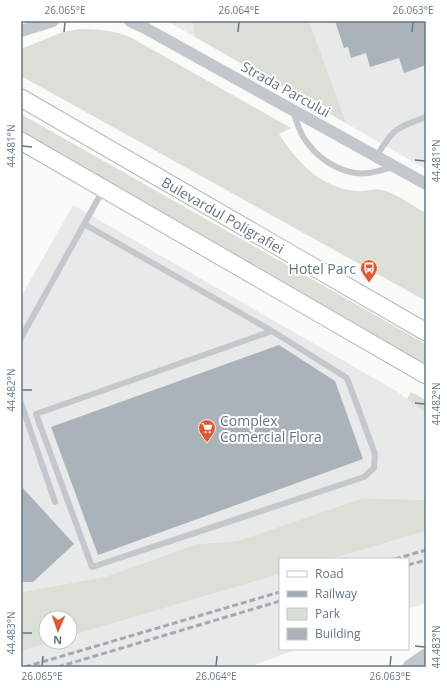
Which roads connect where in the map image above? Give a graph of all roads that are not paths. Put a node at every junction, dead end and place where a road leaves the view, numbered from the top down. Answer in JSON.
{"nodes":[{"id":1,"x":53,"y":21,"type":"edge"},
{"id":2,"x":130,"y":21,"type":"edge"},
{"id":3,"x":147,"y":24,"type":"edge"},
{"id":4,"x":21,"y":31,"type":"edge"},
{"id":5,"x":21,"y":98,"type":"edge"},
{"id":6,"x":292,"y":110,"type":"junction"},
{"id":7,"x":426,"y":117,"type":"edge"},
{"id":8,"x":21,"y":141,"type":"edge"},
{"id":9,"x":376,"y":157,"type":"junction"},
{"id":10,"x":394,"y":166,"type":"junction"},
{"id":11,"x":426,"y":184,"type":"edge"},
{"id":12,"x":103,"y":188,"type":"junction"},
{"id":13,"x":84,"y":224,"type":"junction"},
{"id":14,"x":272,"y":330,"type":"junction"},
{"id":15,"x":426,"y":332,"type":"edge"},
{"id":16,"x":21,"y":338,"type":"edge"},
{"id":17,"x":426,"y":374,"type":"edge"},
{"id":18,"x":21,"y":403,"type":"edge"},
{"id":19,"x":55,"y":502,"type":"dead end"},
{"id":20,"x":426,"y":656,"type":"edge"},
{"id":21,"x":410,"y":667,"type":"edge"}],
"edges":[{"from":1,"to":4,"type":"street"},
{"from":2,"to":3,"type":"street","name":"Strada Parcului"},
{"from":3,"to":6,"type":"street","name":"Strada Parcului"},
{"from":5,"to":15,"type":"main road","name":"Bulevardul Poligrafiei"},
{"from":6,"to":9,"type":"street","name":"Strada Parcului"},
{"from":6,"to":10,"type":"lane"},
{"from":7,"to":9,"type":"lane"},
{"from":8,"to":12,"type":"main road"},
{"from":9,"to":10,"type":"street","name":"Strada Parcului"},
{"from":10,"to":11,"type":"street","name":"Strada Parcului"},
{"from":12,"to":13,"type":"lane"},
{"from":12,"to":17,"type":"main road"},
{"from":13,"to":14,"type":"lane"},
{"from":13,"to":16,"type":"lane"},
{"from":14,"to":14,"type":"lane"},
{"from":18,"to":19,"type":"lane"},
{"from":20,"to":21,"type":"street"}]}
